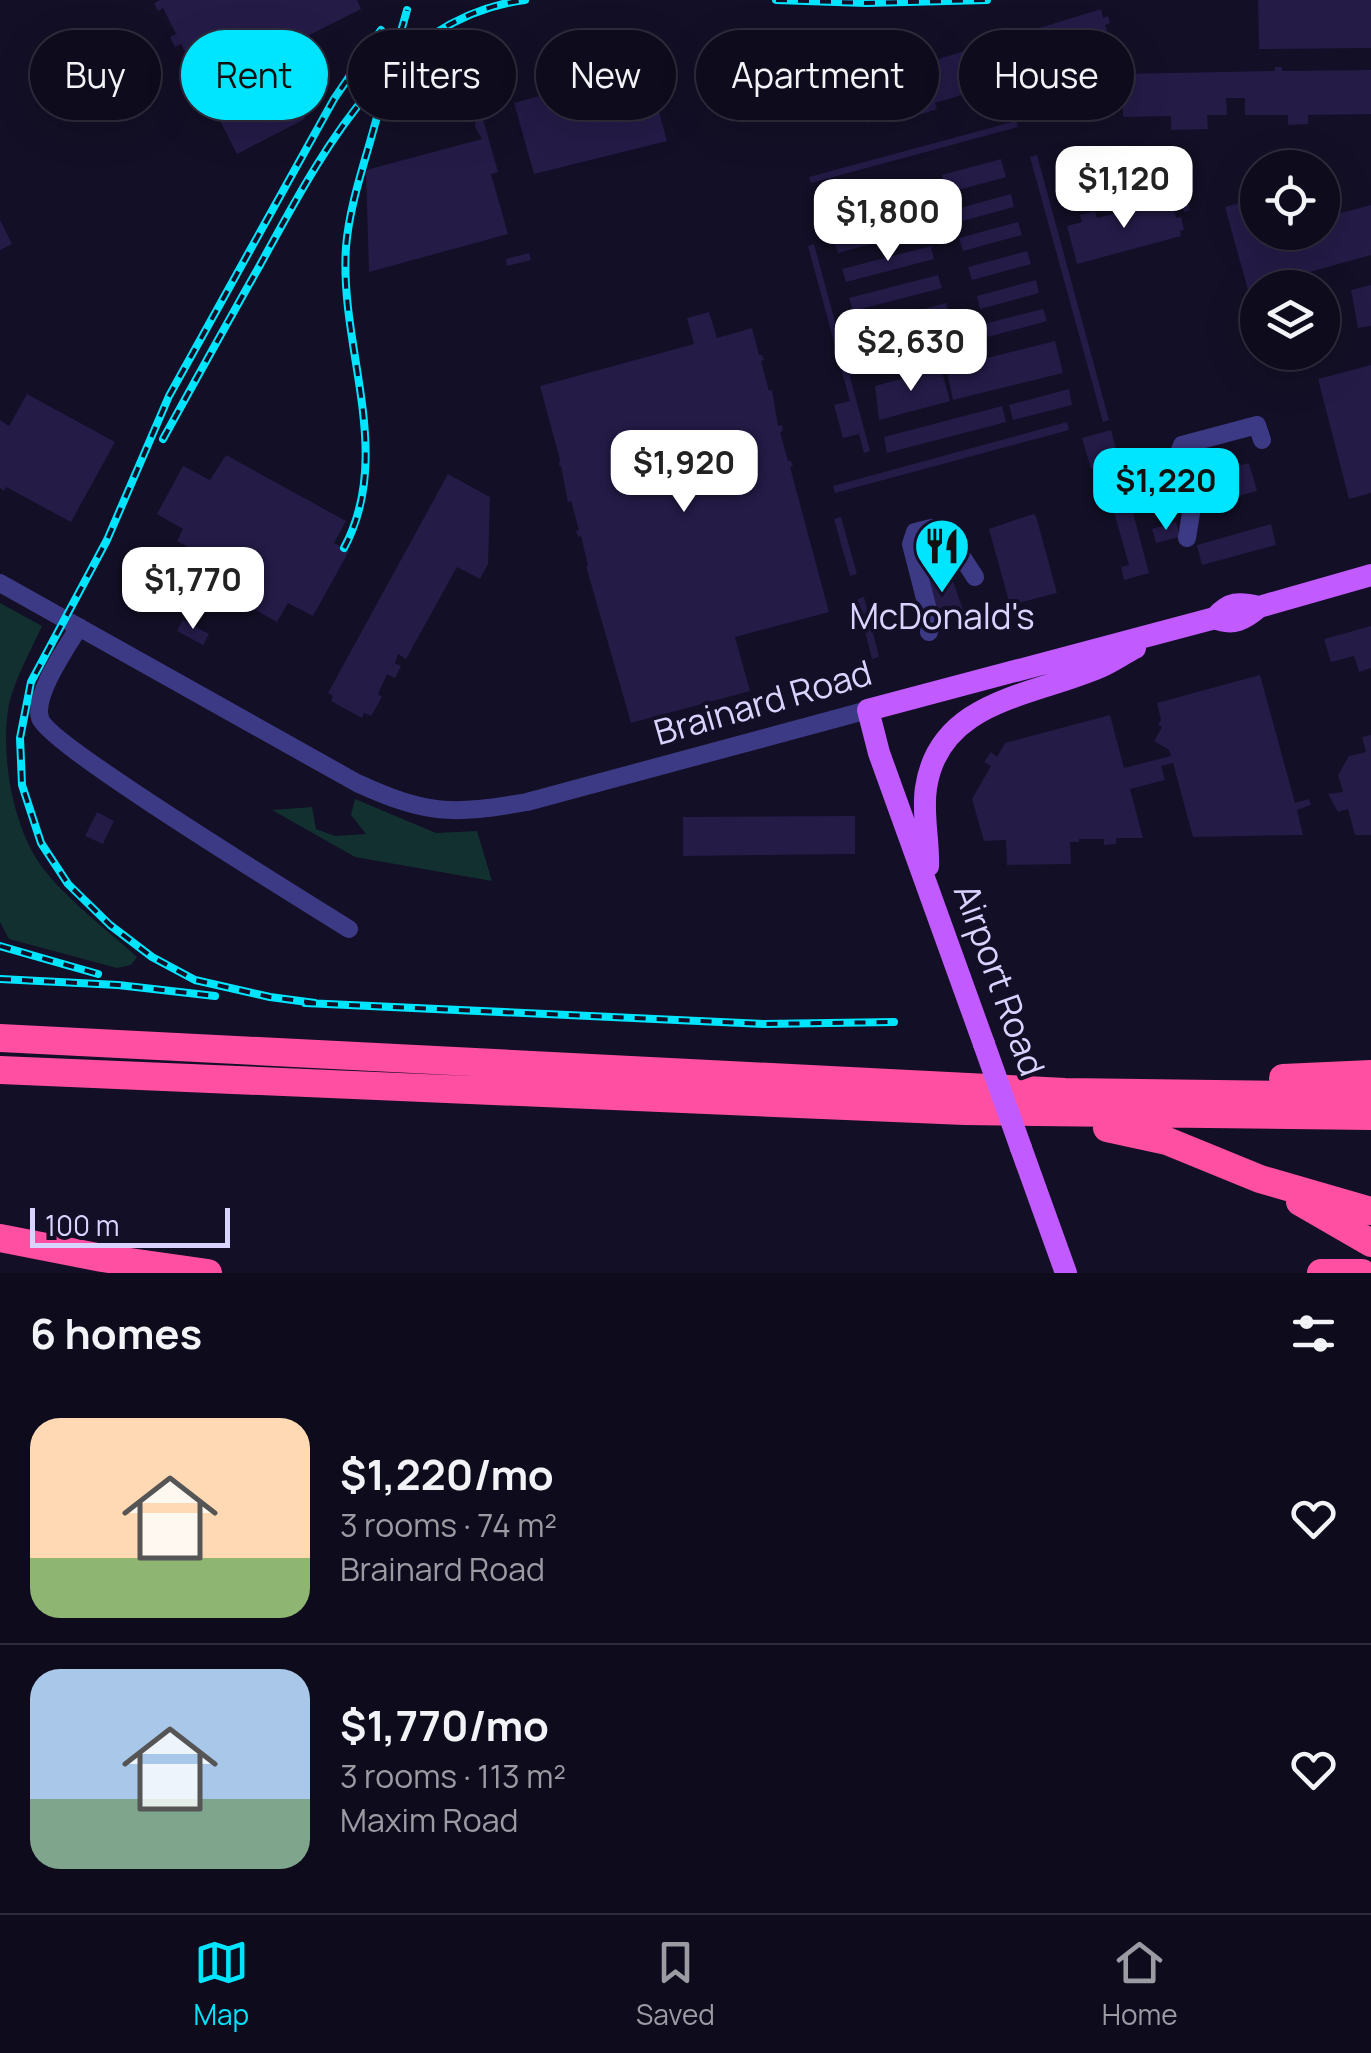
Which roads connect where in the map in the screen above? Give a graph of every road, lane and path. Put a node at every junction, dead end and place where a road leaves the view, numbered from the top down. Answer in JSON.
{"nodes":[{"id":1,"x":1262,"y":440,"type":"dead end"},
{"id":2,"x":1187,"y":538,"type":"dead end"},
{"id":3,"x":1371,"y":575,"type":"edge"},
{"id":4,"x":975,"y":577,"type":"dead end"},
{"id":5,"x":0,"y":584,"type":"edge"},
{"id":6,"x":79,"y":628,"type":"junction"},
{"id":7,"x":1167,"y":630,"type":"junction"},
{"id":8,"x":929,"y":632,"type":"dead end"},
{"id":9,"x":868,"y":710,"type":"junction"},
{"id":10,"x":926,"y":879,"type":"junction"},
{"id":11,"x":349,"y":929,"type":"dead end"},
{"id":12,"x":0,"y":1038,"type":"edge"},
{"id":13,"x":0,"y":1070,"type":"edge"},
{"id":14,"x":1371,"y":1074,"type":"edge"},
{"id":15,"x":1044,"y":1092,"type":"junction"},
{"id":16,"x":1371,"y":1096,"type":"edge"},
{"id":17,"x":846,"y":1106,"type":"junction"},
{"id":18,"x":1371,"y":1116,"type":"edge"},
{"id":19,"x":1260,"y":1179,"type":"junction"},
{"id":20,"x":1371,"y":1211,"type":"edge"},
{"id":21,"x":0,"y":1238,"type":"edge"},
{"id":22,"x":1371,"y":1243,"type":"edge"},
{"id":23,"x":0,"y":1256,"type":"edge"},
{"id":24,"x":84,"y":1273,"type":"edge"},
{"id":25,"x":208,"y":1273,"type":"edge"},
{"id":26,"x":1066,"y":1273,"type":"edge"},
{"id":27,"x":1322,"y":1273,"type":"edge"},
{"id":28,"x":1362,"y":1273,"type":"edge"}],
"edges":[{"from":1,"to":2,"type":"street"},
{"from":3,"to":7,"type":"main road","name":"Brainard Road"},
{"from":4,"to":8,"type":"street"},
{"from":5,"to":6,"type":"street","name":"Brainard Road"},
{"from":6,"to":9,"type":"street","name":"Brainard Road"},
{"from":6,"to":11,"type":"street"},
{"from":7,"to":9,"type":"main road","name":"Brainard Road"},
{"from":7,"to":10,"type":"main road"},
{"from":9,"to":10,"type":"main road","name":"Airport Road"},
{"from":10,"to":26,"type":"main road","name":"Airport Road","bridge":true},
{"from":12,"to":15,"type":"highway"},
{"from":13,"to":17,"type":"highway"},
{"from":14,"to":15,"type":"highway"},
{"from":15,"to":16,"type":"highway"},
{"from":17,"to":18,"type":"highway"},
{"from":17,"to":19,"type":"highway"},
{"from":19,"to":20,"type":"highway"},
{"from":19,"to":22,"type":"highway"},
{"from":21,"to":25,"type":"highway"},
{"from":23,"to":24,"type":"highway"},
{"from":27,"to":28,"type":"highway"}]}
